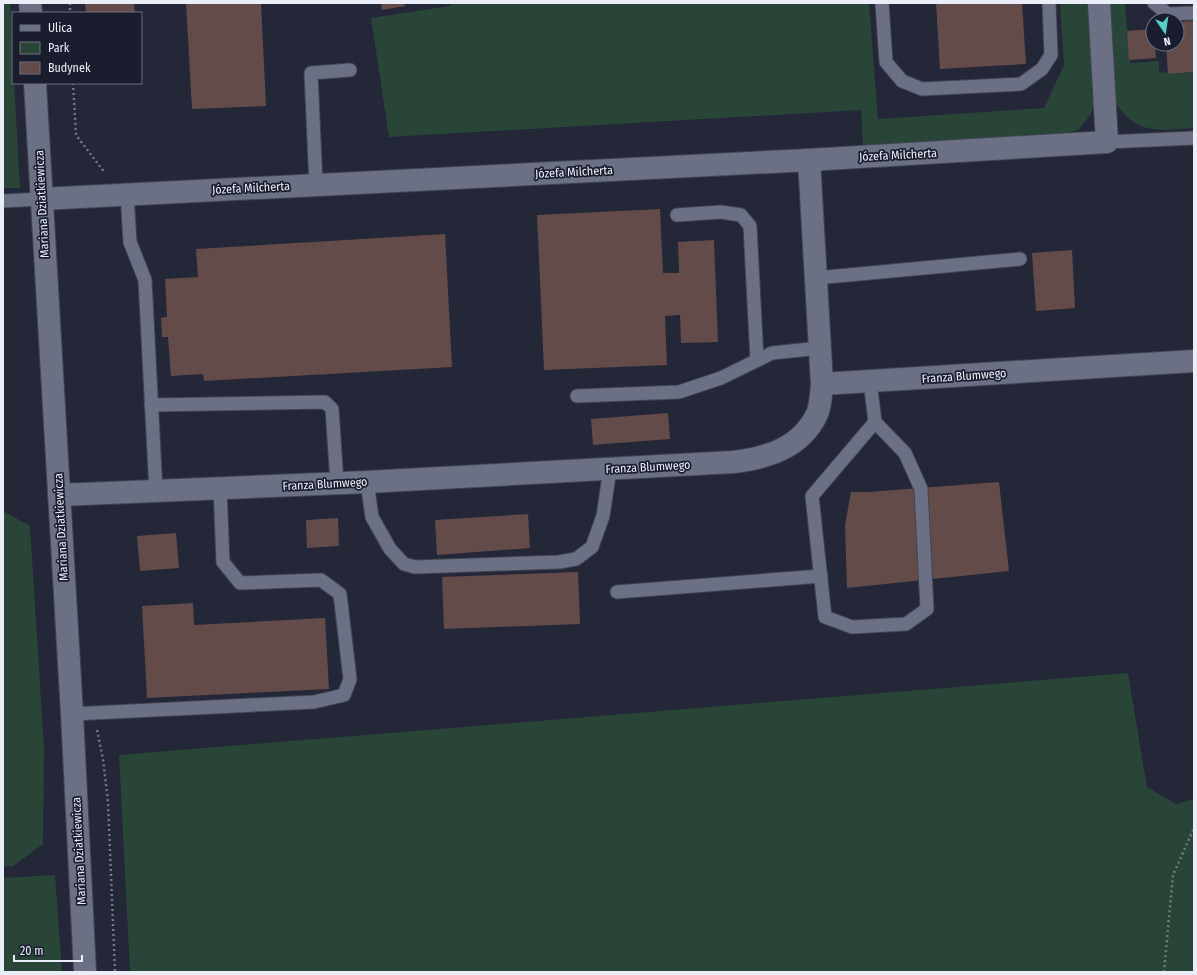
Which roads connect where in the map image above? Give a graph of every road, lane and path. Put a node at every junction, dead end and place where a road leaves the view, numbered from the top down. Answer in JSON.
{"nodes":[{"id":1,"x":882,"y":3,"type":"edge"},
{"id":2,"x":1049,"y":3,"type":"edge"},
{"id":3,"x":1099,"y":3,"type":"edge"},
{"id":4,"x":1154,"y":3,"type":"edge"},
{"id":5,"x":1194,"y":13,"type":"edge"},
{"id":6,"x":350,"y":70,"type":"dead end"},
{"id":7,"x":35,"y":84,"type":"edge"},
{"id":8,"x":73,"y":84,"type":"edge"},
{"id":9,"x":1194,"y":138,"type":"edge"},
{"id":10,"x":1107,"y":142,"type":"junction"},
{"id":11,"x":809,"y":160,"type":"junction"},
{"id":12,"x":316,"y":185,"type":"junction"},
{"id":13,"x":116,"y":195,"type":"junction"},
{"id":14,"x":41,"y":199,"type":"junction"},
{"id":15,"x":3,"y":201,"type":"edge"},
{"id":16,"x":677,"y":215,"type":"dead end"},
{"id":17,"x":1020,"y":259,"type":"dead end"},
{"id":18,"x":816,"y":278,"type":"junction"},
{"id":19,"x":820,"y":348,"type":"junction"},
{"id":20,"x":757,"y":360,"type":"junction"},
{"id":21,"x":1194,"y":361,"type":"edge"},
{"id":22,"x":870,"y":381,"type":"junction"},
{"id":23,"x":822,"y":384,"type":"junction"},
{"id":24,"x":577,"y":396,"type":"dead end"},
{"id":25,"x":151,"y":405,"type":"junction"},
{"id":26,"x":875,"y":422,"type":"junction"},
{"id":27,"x":610,"y":469,"type":"junction"},
{"id":28,"x":367,"y":482,"type":"junction"},
{"id":29,"x":337,"y":483,"type":"junction"},
{"id":30,"x":220,"y":488,"type":"junction"},
{"id":31,"x":156,"y":492,"type":"junction"},
{"id":32,"x":59,"y":495,"type":"junction"},
{"id":33,"x":821,"y":576,"type":"junction"},
{"id":34,"x":617,"y":592,"type":"dead end"},
{"id":35,"x":94,"y":713,"type":"junction"},
{"id":36,"x":72,"y":714,"type":"junction"},
{"id":37,"x":1194,"y":828,"type":"edge"},
{"id":38,"x":85,"y":972,"type":"edge"},
{"id":39,"x":115,"y":972,"type":"edge"},
{"id":40,"x":1164,"y":972,"type":"edge"}],
"edges":[{"from":1,"to":2,"type":"lane"},
{"from":3,"to":10,"type":"street"},
{"from":4,"to":5,"type":"lane"},
{"from":6,"to":12,"type":"lane"},
{"from":7,"to":14,"type":"street","name":"Mariana Dziatkiewicza"},
{"from":8,"to":13,"type":"path"},
{"from":9,"to":10,"type":"lane"},
{"from":10,"to":11,"type":"street","name":"Józefa Milcherta"},
{"from":11,"to":12,"type":"street","name":"Józefa Milcherta"},
{"from":11,"to":18,"type":"street"},
{"from":12,"to":13,"type":"street","name":"Józefa Milcherta"},
{"from":13,"to":14,"type":"street","name":"Józefa Milcherta"},
{"from":13,"to":25,"type":"lane"},
{"from":14,"to":15,"type":"lane"},
{"from":14,"to":32,"type":"street","name":"Mariana Dziatkiewicza"},
{"from":16,"to":20,"type":"lane"},
{"from":17,"to":18,"type":"lane"},
{"from":18,"to":19,"type":"street"},
{"from":19,"to":20,"type":"lane"},
{"from":19,"to":23,"type":"street"},
{"from":20,"to":24,"type":"lane"},
{"from":21,"to":22,"type":"street","name":"Franza Blumwego"},
{"from":22,"to":23,"type":"street","name":"Franza Blumwego"},
{"from":22,"to":26,"type":"lane"},
{"from":23,"to":27,"type":"street","name":"Franza Blumwego"},
{"from":25,"to":29,"type":"lane"},
{"from":25,"to":31,"type":"lane"},
{"from":26,"to":33,"type":"lane"},
{"from":26,"to":33,"type":"lane"},
{"from":27,"to":28,"type":"street","name":"Franza Blumwego"},
{"from":27,"to":28,"type":"lane"},
{"from":28,"to":29,"type":"street","name":"Franza Blumwego"},
{"from":29,"to":30,"type":"street","name":"Franza Blumwego"},
{"from":30,"to":31,"type":"street","name":"Franza Blumwego"},
{"from":30,"to":35,"type":"lane"},
{"from":31,"to":32,"type":"street","name":"Franza Blumwego"},
{"from":32,"to":36,"type":"street","name":"Mariana Dziatkiewicza"},
{"from":33,"to":34,"type":"lane"},
{"from":35,"to":36,"type":"lane"},
{"from":35,"to":39,"type":"path"},
{"from":36,"to":38,"type":"street","name":"Mariana Dziatkiewicza"},
{"from":37,"to":40,"type":"path"}]}
